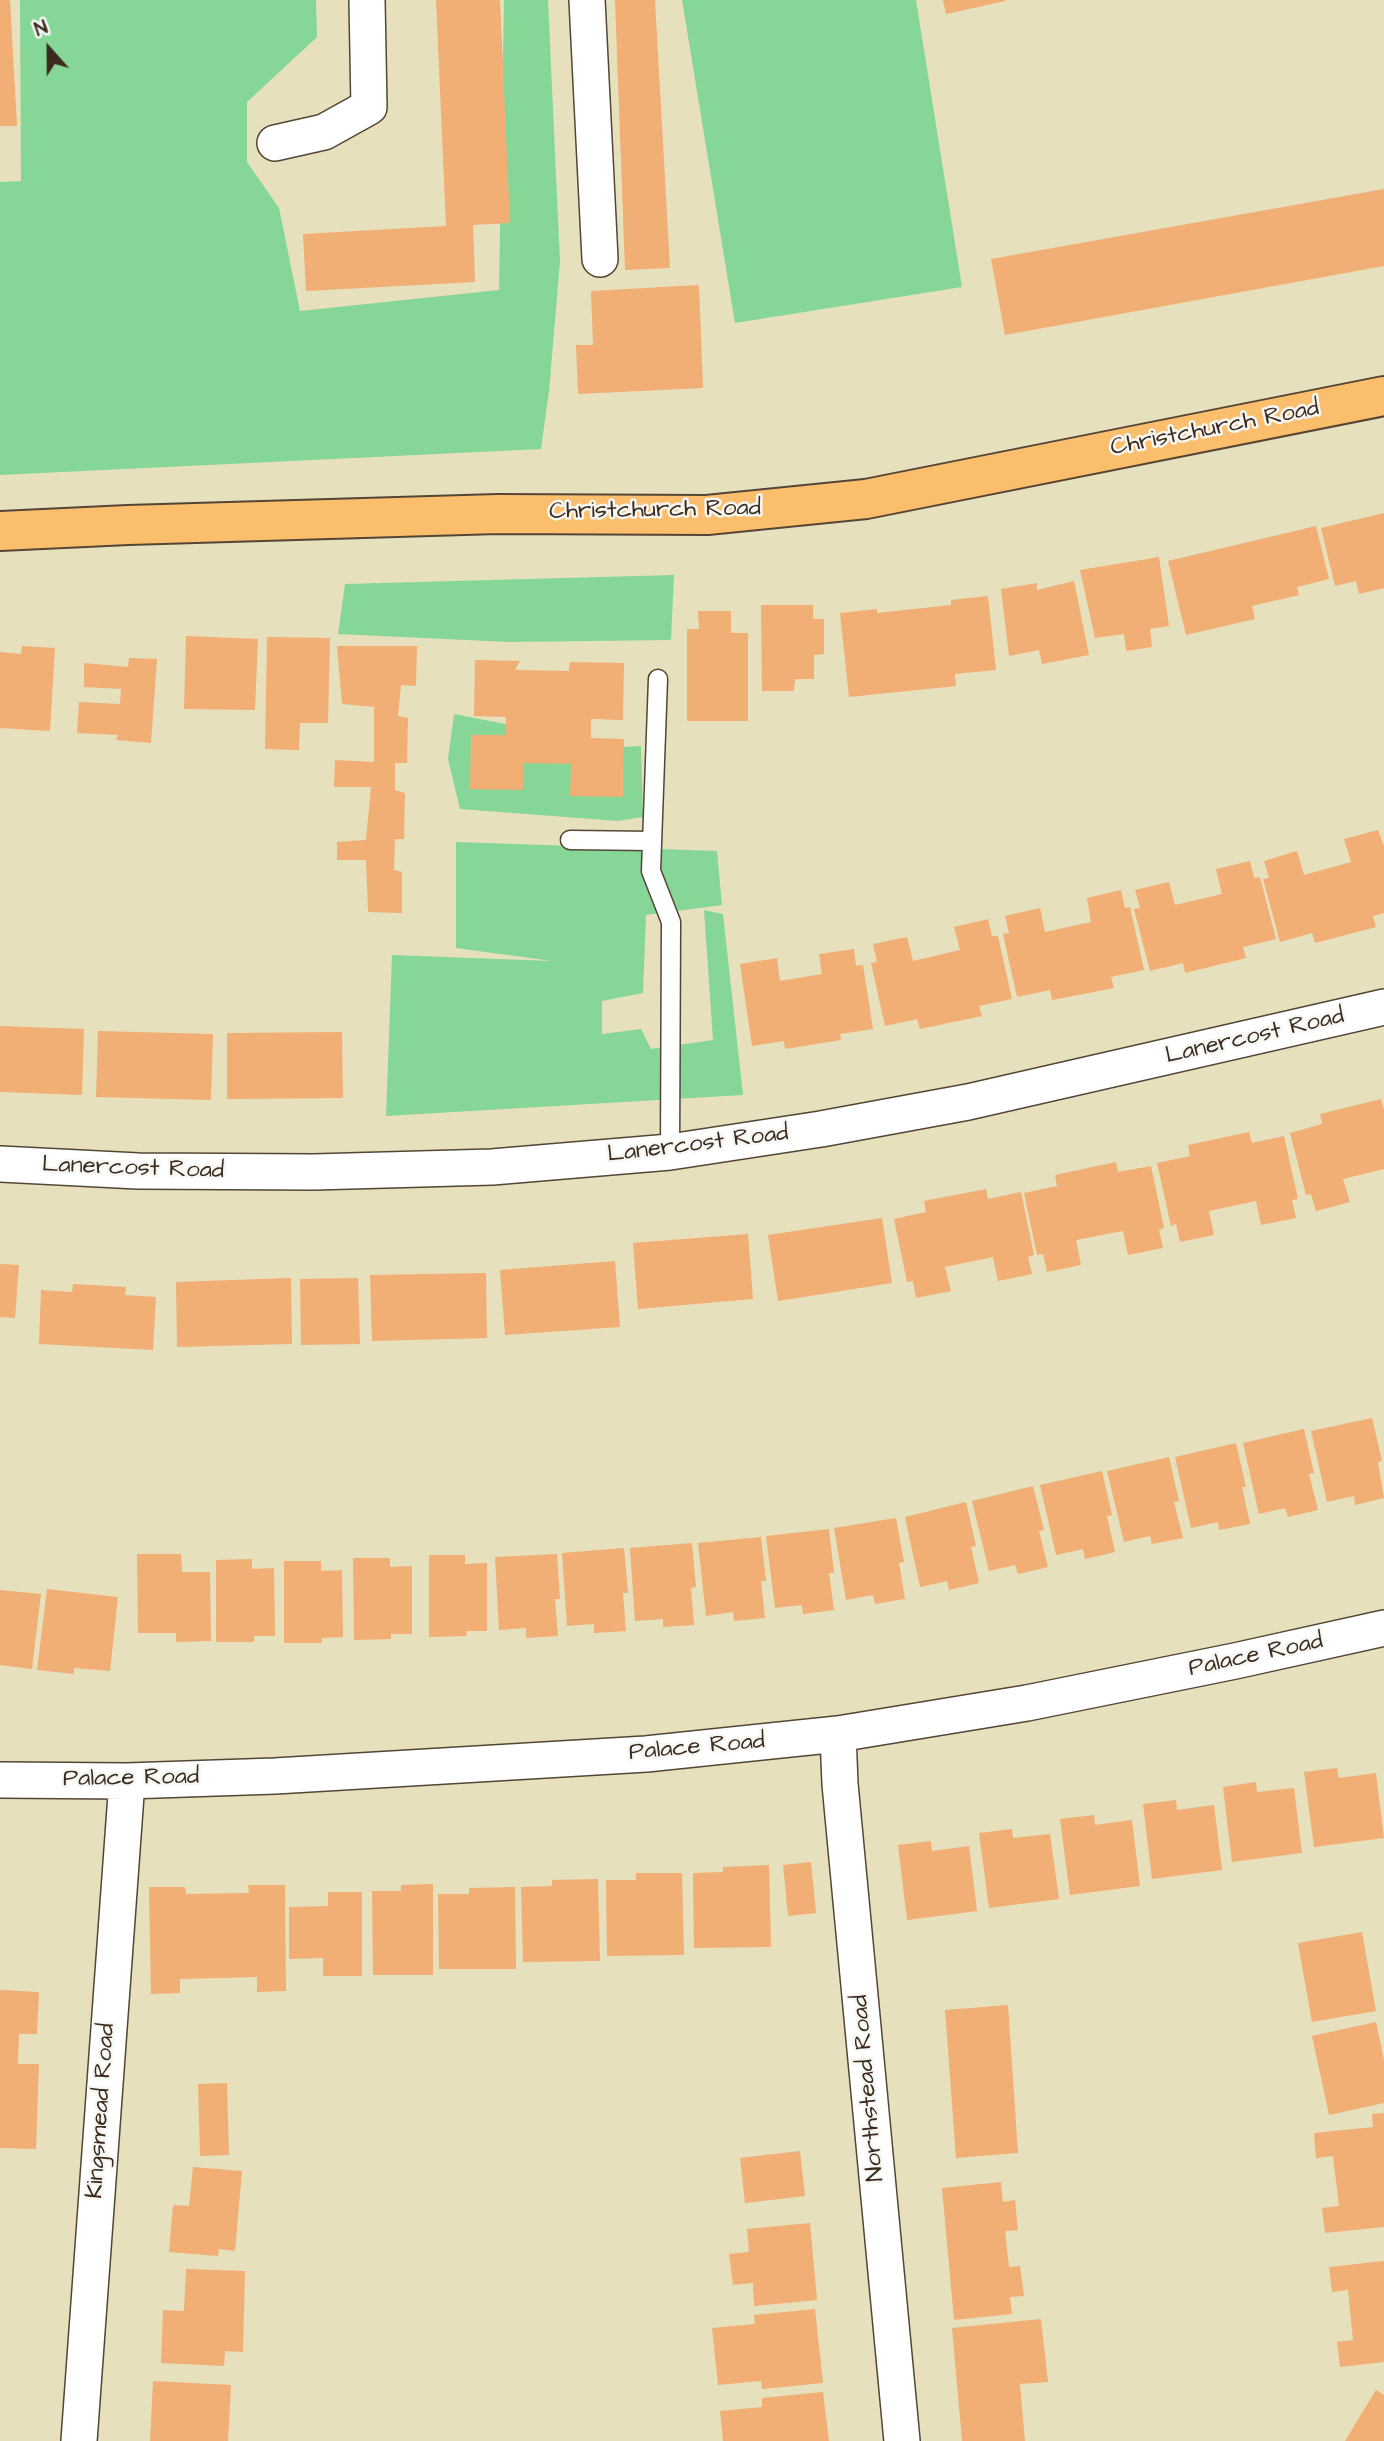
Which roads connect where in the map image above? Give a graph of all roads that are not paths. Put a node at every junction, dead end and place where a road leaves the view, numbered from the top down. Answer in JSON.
{"nodes":[{"id":1,"x":367,"y":0,"type":"edge"},
{"id":2,"x":587,"y":0,"type":"edge"},
{"id":3,"x":275,"y":144,"type":"dead end"},
{"id":4,"x":600,"y":259,"type":"dead end"},
{"id":5,"x":1384,"y":397,"type":"edge"},
{"id":6,"x":0,"y":531,"type":"edge"},
{"id":7,"x":658,"y":678,"type":"dead end"},
{"id":8,"x":570,"y":840,"type":"dead end"},
{"id":9,"x":652,"y":841,"type":"junction"},
{"id":10,"x":1384,"y":1007,"type":"edge"},
{"id":11,"x":670,"y":1152,"type":"junction"},
{"id":12,"x":0,"y":1164,"type":"edge"},
{"id":13,"x":1384,"y":1628,"type":"edge"},
{"id":14,"x":838,"y":1734,"type":"junction"},
{"id":15,"x":0,"y":1780,"type":"edge"},
{"id":16,"x":127,"y":1781,"type":"junction"},
{"id":17,"x":79,"y":2441,"type":"edge"},
{"id":18,"x":902,"y":2441,"type":"edge"}],
"edges":[{"from":1,"to":3,"type":"street"},
{"from":2,"to":4,"type":"street"},
{"from":5,"to":6,"type":"highway","name":"Christchurch Road"},
{"from":7,"to":9,"type":"lane"},
{"from":8,"to":9,"type":"lane"},
{"from":9,"to":11,"type":"lane"},
{"from":10,"to":11,"type":"street","name":"Lanercost Road"},
{"from":11,"to":12,"type":"street","name":"Lanercost Road"},
{"from":13,"to":14,"type":"street","name":"Palace Road"},
{"from":14,"to":16,"type":"street","name":"Palace Road"},
{"from":14,"to":18,"type":"street","name":"Northstead Road"},
{"from":15,"to":16,"type":"street","name":"Palace Road"},
{"from":16,"to":17,"type":"street","name":"Kingsmead Road"}]}
